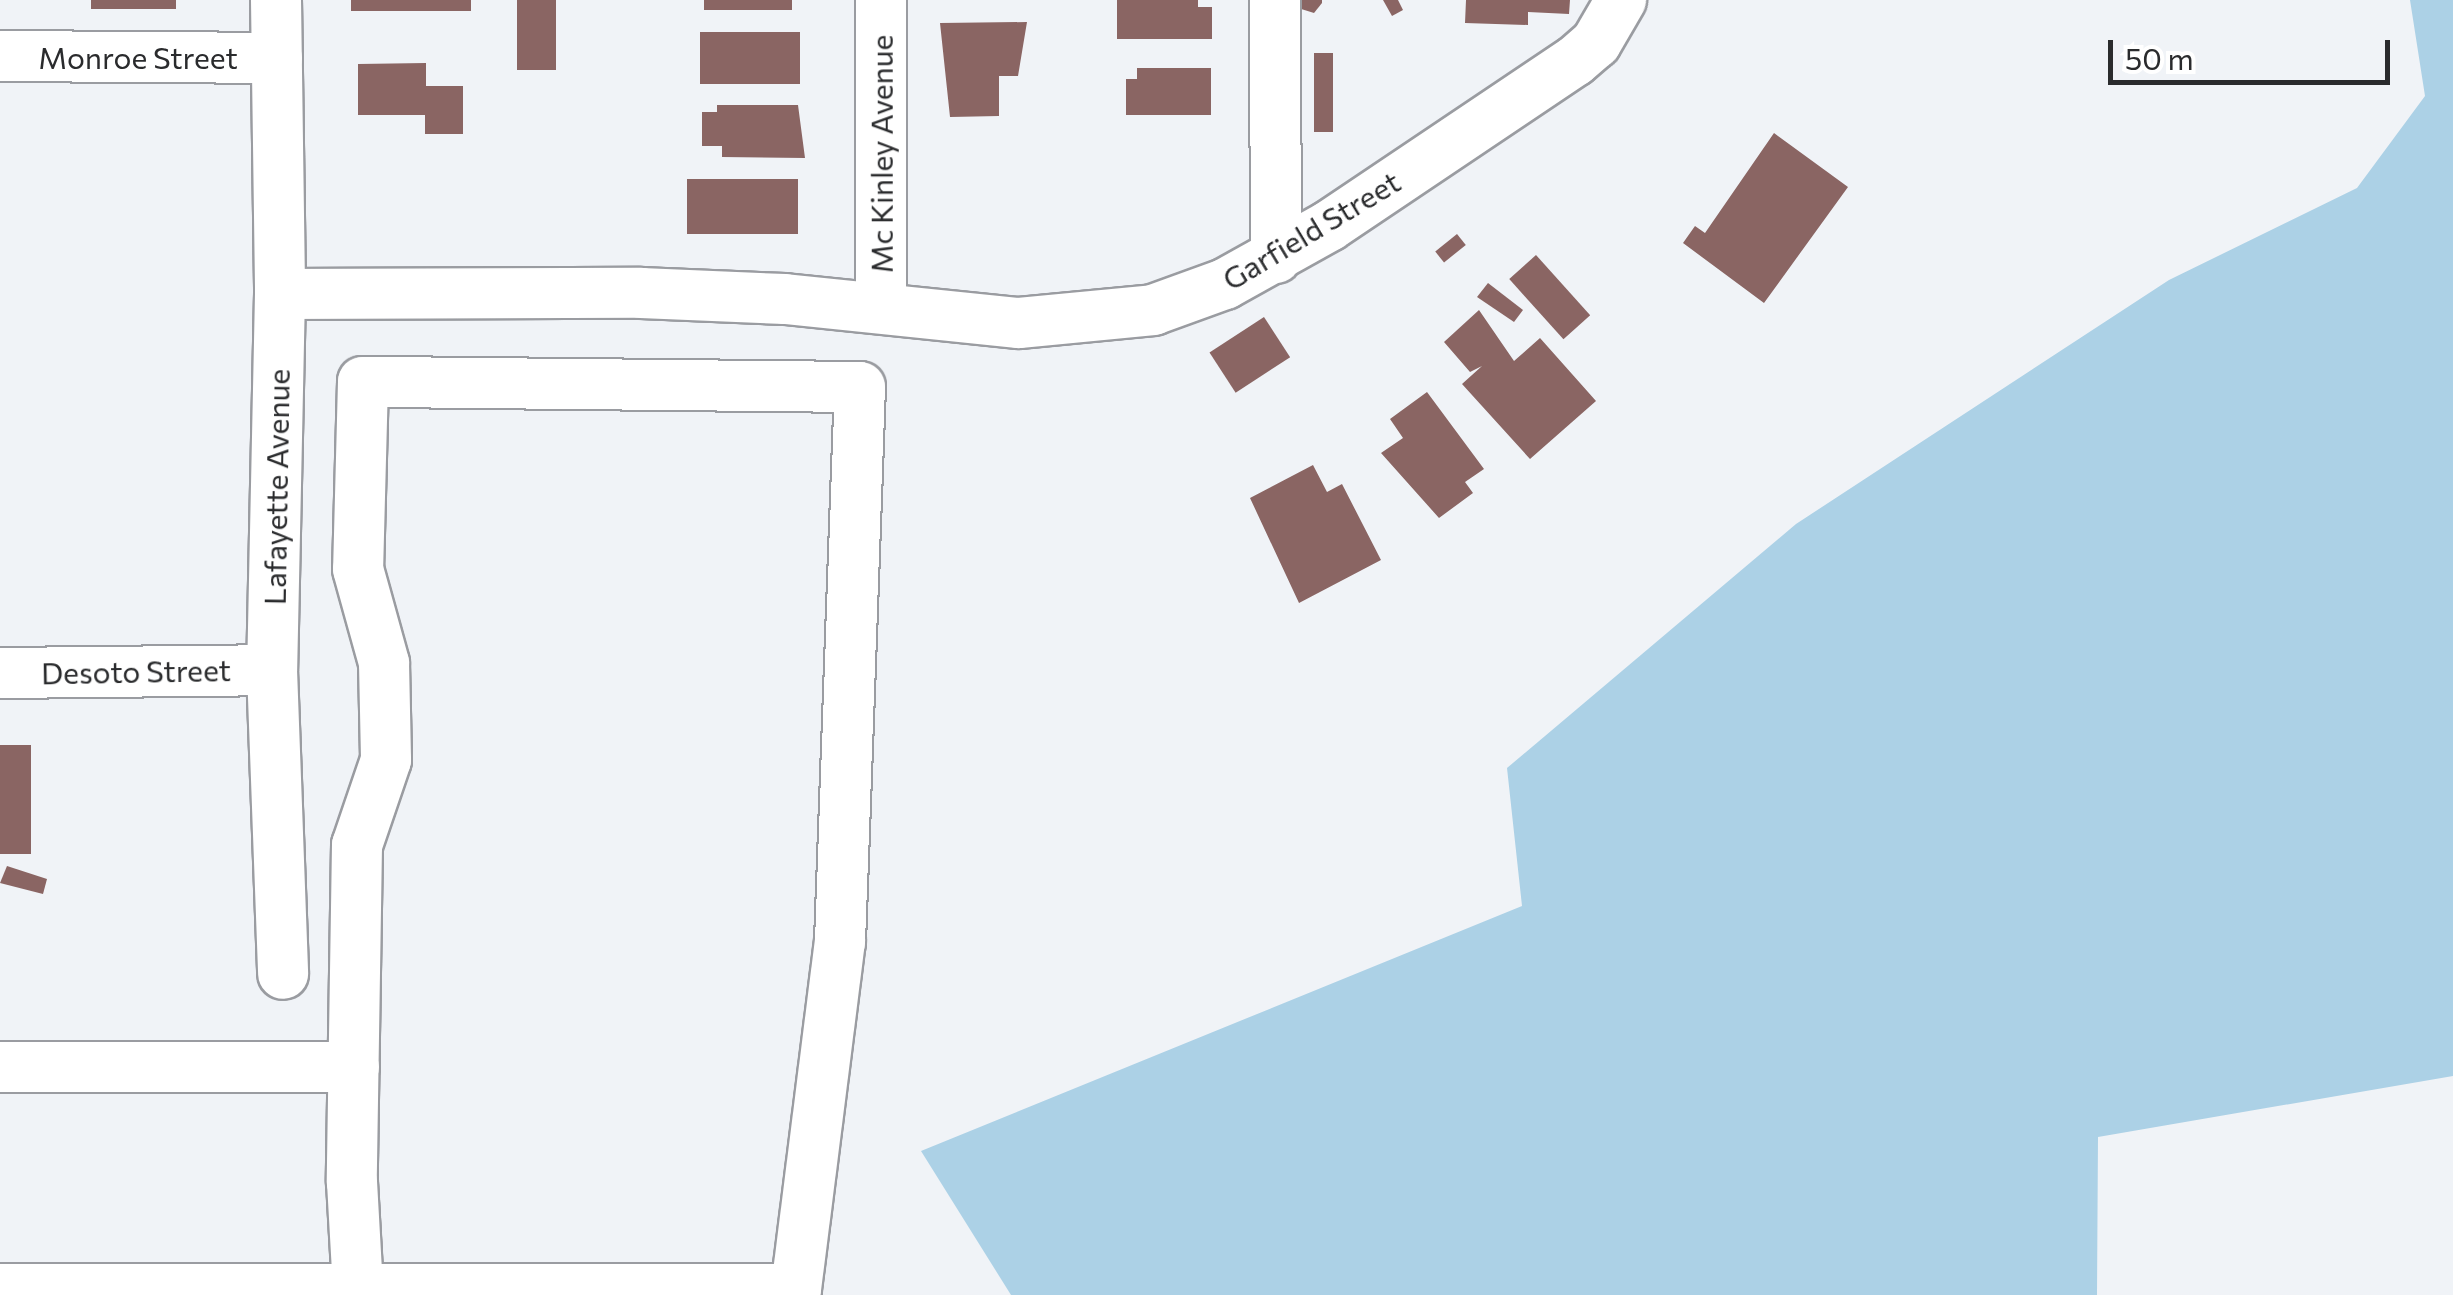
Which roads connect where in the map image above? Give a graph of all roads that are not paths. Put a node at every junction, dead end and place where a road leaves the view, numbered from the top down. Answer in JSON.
{"nodes":[{"id":1,"x":276,"y":0,"type":"edge"},
{"id":2,"x":882,"y":0,"type":"edge"},
{"id":3,"x":1275,"y":0,"type":"edge"},
{"id":4,"x":1621,"y":0,"type":"edge"},
{"id":5,"x":0,"y":56,"type":"edge"},
{"id":6,"x":277,"y":58,"type":"junction"},
{"id":7,"x":1276,"y":258,"type":"junction"},
{"id":8,"x":280,"y":294,"type":"junction"},
{"id":9,"x":881,"y":308,"type":"junction"},
{"id":10,"x":272,"y":670,"type":"junction"},
{"id":11,"x":0,"y":673,"type":"edge"},
{"id":12,"x":283,"y":974,"type":"dead end"},
{"id":13,"x":0,"y":1067,"type":"edge"},
{"id":14,"x":354,"y":1068,"type":"junction"},
{"id":15,"x":0,"y":1289,"type":"edge"},
{"id":16,"x":358,"y":1289,"type":"junction"}],
"edges":[{"from":1,"to":6,"type":"street","name":"Lafayette Avenue"},
{"from":2,"to":9,"type":"street","name":"Mc Kinley Avenue"},
{"from":3,"to":7,"type":"street"},
{"from":4,"to":7,"type":"street","name":"Garfield Street"},
{"from":5,"to":6,"type":"street","name":"Monroe Street"},
{"from":6,"to":8,"type":"street","name":"Lafayette Avenue"},
{"from":7,"to":9,"type":"street","name":"Garfield Street"},
{"from":8,"to":9,"type":"street","name":"Garfield Street"},
{"from":8,"to":10,"type":"street","name":"Lafayette Avenue"},
{"from":10,"to":11,"type":"street","name":"Desoto Street"},
{"from":10,"to":12,"type":"street","name":"Lafayette Avenue"},
{"from":13,"to":14,"type":"street"},
{"from":14,"to":16,"type":"street"},
{"from":14,"to":16,"type":"street"},
{"from":15,"to":16,"type":"street"}]}
